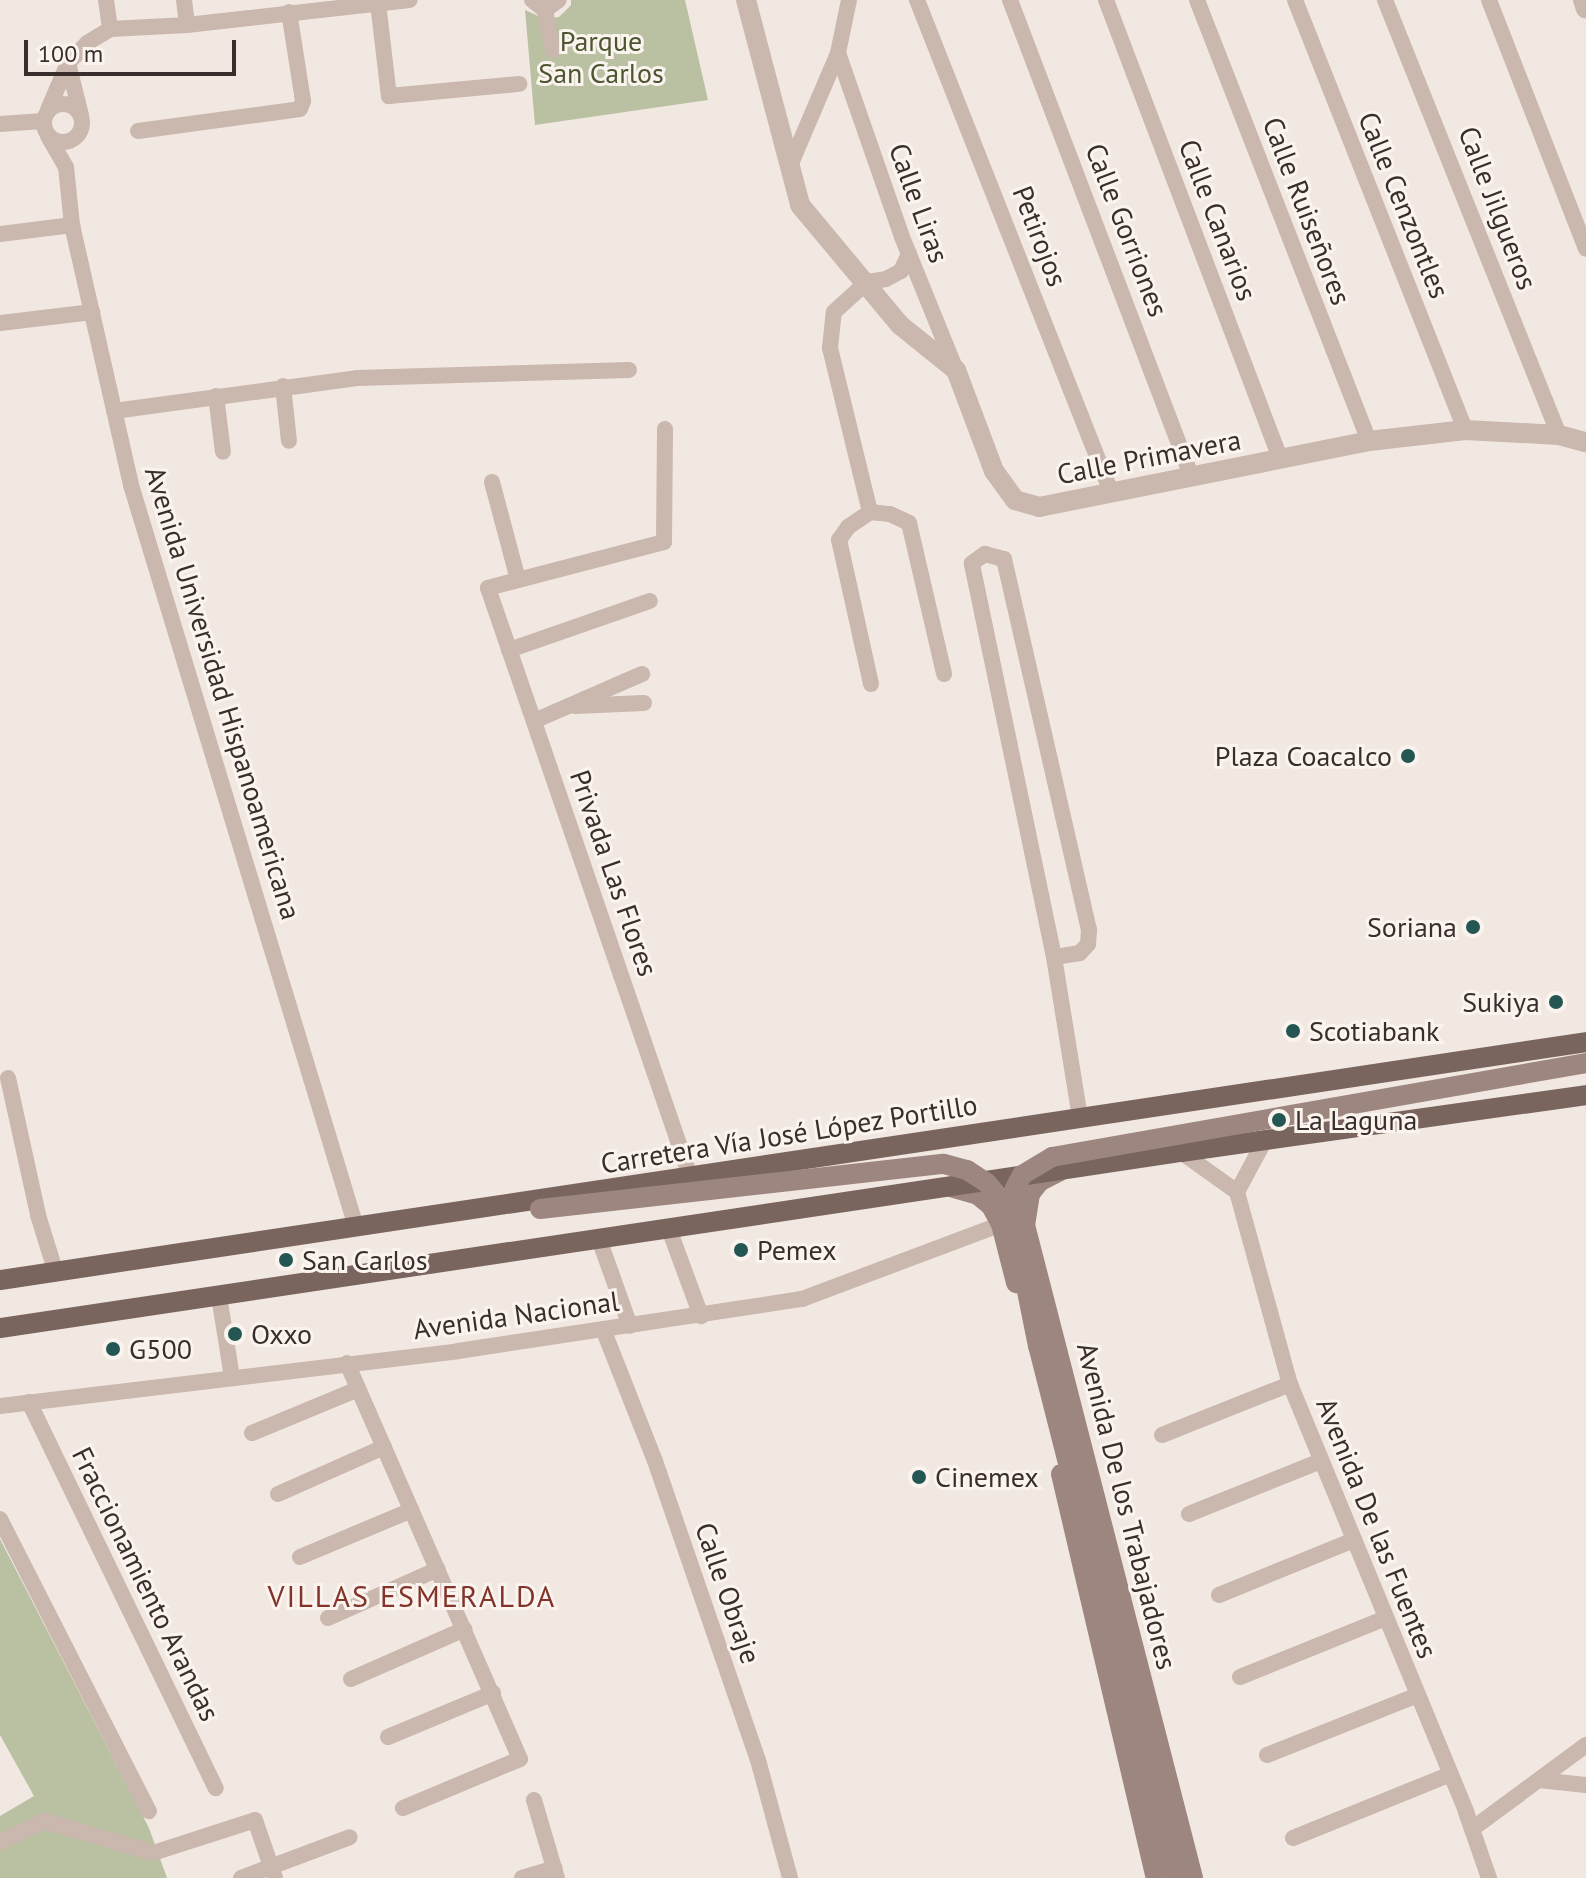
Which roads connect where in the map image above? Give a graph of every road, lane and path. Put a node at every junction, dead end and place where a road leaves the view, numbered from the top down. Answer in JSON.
{"nodes":[{"id":1,"x":106,"y":0,"type":"edge"},
{"id":2,"x":184,"y":0,"type":"edge"},
{"id":3,"x":410,"y":0,"type":"edge"},
{"id":4,"x":849,"y":0,"type":"edge"},
{"id":5,"x":917,"y":0,"type":"edge"},
{"id":6,"x":1012,"y":0,"type":"edge"},
{"id":7,"x":1106,"y":0,"type":"edge"},
{"id":8,"x":1197,"y":0,"type":"edge"},
{"id":9,"x":1295,"y":0,"type":"edge"},
{"id":10,"x":1385,"y":0,"type":"edge"},
{"id":11,"x":1489,"y":0,"type":"edge"},
{"id":12,"x":1583,"y":0,"type":"edge"},
{"id":13,"x":359,"y":3,"type":"edge"},
{"id":14,"x":378,"y":3,"type":"junction"},
{"id":15,"x":546,"y":3,"type":"edge"},
{"id":16,"x":750,"y":5,"type":"edge"},
{"id":17,"x":279,"y":8,"type":"edge"},
{"id":18,"x":1586,"y":9,"type":"edge"},
{"id":19,"x":187,"y":25,"type":"junction"},
{"id":20,"x":110,"y":29,"type":"junction"},
{"id":21,"x":553,"y":50,"type":"dead end"},
{"id":22,"x":838,"y":53,"type":"junction"},
{"id":23,"x":68,"y":63,"type":"junction"},
{"id":24,"x":825,"y":82,"type":"junction"},
{"id":25,"x":519,"y":84,"type":"dead end"},
{"id":26,"x":853,"y":99,"type":"junction"},
{"id":27,"x":81,"y":115,"type":"junction"},
{"id":28,"x":46,"y":122,"type":"junction"},
{"id":29,"x":0,"y":124,"type":"edge"},
{"id":30,"x":138,"y":131,"type":"dead end"},
{"id":31,"x":74,"y":139,"type":"junction"},
{"id":32,"x":66,"y":167,"type":"junction"},
{"id":33,"x":788,"y":170,"type":"junction"},
{"id":34,"x":72,"y":225,"type":"junction"},
{"id":35,"x":0,"y":234,"type":"edge"},
{"id":36,"x":1586,"y":249,"type":"edge"},
{"id":37,"x":909,"y":254,"type":"junction"},
{"id":38,"x":867,"y":282,"type":"junction"},
{"id":39,"x":92,"y":312,"type":"junction"},
{"id":40,"x":0,"y":323,"type":"edge"},
{"id":41,"x":629,"y":370,"type":"dead end"},
{"id":42,"x":956,"y":370,"type":"junction"},
{"id":43,"x":283,"y":386,"type":"junction"},
{"id":44,"x":216,"y":396,"type":"junction"},
{"id":45,"x":114,"y":411,"type":"junction"},
{"id":46,"x":665,"y":429,"type":"dead end"},
{"id":47,"x":1465,"y":430,"type":"junction"},
{"id":48,"x":1559,"y":435,"type":"junction"},
{"id":49,"x":289,"y":441,"type":"dead end"},
{"id":50,"x":1369,"y":441,"type":"junction"},
{"id":51,"x":1586,"y":442,"type":"edge"},
{"id":52,"x":223,"y":452,"type":"dead end"},
{"id":53,"x":1281,"y":460,"type":"junction"},
{"id":54,"x":1192,"y":478,"type":"junction"},
{"id":55,"x":492,"y":482,"type":"dead end"},
{"id":56,"x":1111,"y":492,"type":"junction"},
{"id":57,"x":870,"y":512,"type":"junction"},
{"id":58,"x":518,"y":580,"type":"junction"},
{"id":59,"x":650,"y":601,"type":"dead end"},
{"id":60,"x":509,"y":650,"type":"junction"},
{"id":61,"x":642,"y":674,"type":"dead end"},
{"id":62,"x":944,"y":674,"type":"dead end"},
{"id":63,"x":871,"y":684,"type":"dead end"},
{"id":64,"x":644,"y":703,"type":"dead end"},
{"id":65,"x":575,"y":706,"type":"junction"},
{"id":66,"x":534,"y":721,"type":"junction"},
{"id":67,"x":1054,"y":957,"type":"junction"},
{"id":68,"x":1586,"y":1042,"type":"edge"},
{"id":69,"x":1586,"y":1063,"type":"edge"},
{"id":70,"x":8,"y":1078,"type":"dead end"},
{"id":71,"x":1586,"y":1095,"type":"edge"},
{"id":72,"x":1080,"y":1117,"type":"junction"},
{"id":73,"x":1265,"y":1140,"type":"junction"},
{"id":74,"x":1181,"y":1152,"type":"junction"},
{"id":75,"x":1070,"y":1168,"type":"junction"},
{"id":76,"x":690,"y":1176,"type":"junction"},
{"id":77,"x":946,"y":1187,"type":"junction"},
{"id":78,"x":1237,"y":1192,"type":"junction"},
{"id":79,"x":1026,"y":1216,"type":"junction"},
{"id":80,"x":411,"y":1219,"type":"junction"},
{"id":81,"x":1001,"y":1224,"type":"junction"},
{"id":82,"x":356,"y":1227,"type":"junction"},
{"id":83,"x":669,"y":1229,"type":"junction"},
{"id":84,"x":599,"y":1239,"type":"junction"},
{"id":85,"x":56,"y":1273,"type":"junction"},
{"id":86,"x":0,"y":1280,"type":"edge"},
{"id":87,"x":219,"y":1296,"type":"junction"},
{"id":88,"x":701,"y":1316,"type":"junction"},
{"id":89,"x":630,"y":1326,"type":"junction"},
{"id":90,"x":0,"y":1328,"type":"edge"},
{"id":91,"x":603,"y":1329,"type":"junction"},
{"id":92,"x":347,"y":1363,"type":"junction"},
{"id":93,"x":232,"y":1377,"type":"junction"},
{"id":94,"x":1290,"y":1384,"type":"junction"},
{"id":95,"x":358,"y":1389,"type":"junction"},
{"id":96,"x":29,"y":1402,"type":"junction"},
{"id":97,"x":0,"y":1406,"type":"edge"},
{"id":98,"x":252,"y":1433,"type":"dead end"},
{"id":99,"x":1162,"y":1435,"type":"dead end"},
{"id":100,"x":384,"y":1447,"type":"junction"},
{"id":101,"x":1321,"y":1461,"type":"junction"},
{"id":102,"x":278,"y":1494,"type":"dead end"},
{"id":103,"x":412,"y":1510,"type":"junction"},
{"id":104,"x":1189,"y":1514,"type":"dead end"},
{"id":105,"x":0,"y":1519,"type":"edge"},
{"id":106,"x":1354,"y":1540,"type":"junction"},
{"id":107,"x":300,"y":1557,"type":"dead end"},
{"id":108,"x":438,"y":1569,"type":"junction"},
{"id":109,"x":1219,"y":1595,"type":"dead end"},
{"id":110,"x":328,"y":1618,"type":"dead end"},
{"id":111,"x":1386,"y":1618,"type":"junction"},
{"id":112,"x":465,"y":1629,"type":"junction"},
{"id":113,"x":1240,"y":1677,"type":"dead end"},
{"id":114,"x":351,"y":1679,"type":"dead end"},
{"id":115,"x":493,"y":1693,"type":"junction"},
{"id":116,"x":1418,"y":1695,"type":"junction"},
{"id":117,"x":388,"y":1737,"type":"dead end"},
{"id":118,"x":1159,"y":1744,"type":"junction"},
{"id":119,"x":1586,"y":1745,"type":"edge"},
{"id":120,"x":1267,"y":1755,"type":"dead end"},
{"id":121,"x":1451,"y":1774,"type":"junction"},
{"id":122,"x":1539,"y":1780,"type":"junction"},
{"id":123,"x":1586,"y":1785,"type":"edge"},
{"id":124,"x":216,"y":1788,"type":"dead end"},
{"id":125,"x":534,"y":1800,"type":"dead end"},
{"id":126,"x":403,"y":1808,"type":"dead end"},
{"id":127,"x":149,"y":1811,"type":"dead end"},
{"id":128,"x":1472,"y":1829,"type":"junction"},
{"id":129,"x":350,"y":1837,"type":"dead end"},
{"id":130,"x":1293,"y":1838,"type":"dead end"},
{"id":131,"x":0,"y":1842,"type":"edge"},
{"id":132,"x":273,"y":1872,"type":"edge"},
{"id":133,"x":555,"y":1873,"type":"edge"},
{"id":134,"x":241,"y":1878,"type":"edge"},
{"id":135,"x":522,"y":1878,"type":"edge"},
{"id":136,"x":790,"y":1878,"type":"edge"},
{"id":137,"x":1156,"y":1878,"type":"edge"},
{"id":138,"x":1176,"y":1878,"type":"edge"},
{"id":139,"x":1193,"y":1878,"type":"edge"},
{"id":140,"x":1489,"y":1878,"type":"edge"}],
"edges":[{"from":1,"to":20,"type":"street"},
{"from":2,"to":19,"type":"street"},
{"from":3,"to":14,"type":"street"},
{"from":4,"to":22,"type":"street"},
{"from":5,"to":56,"type":"street","name":"Petirojos"},
{"from":6,"to":54,"type":"street","name":"Calle Gorriones"},
{"from":7,"to":53,"type":"street","name":"Calle Canarios"},
{"from":8,"to":50,"type":"street","name":"Calle Ruiseñores"},
{"from":9,"to":47,"type":"street","name":"Calle Cenzontles"},
{"from":10,"to":48,"type":"street","name":"Calle Jilgueros"},
{"from":11,"to":36,"type":"street"},
{"from":12,"to":18,"type":"street"},
{"from":13,"to":14,"type":"street"},
{"from":13,"to":17,"type":"street"},
{"from":14,"to":25,"type":"street"},
{"from":15,"to":21,"type":"street"},
{"from":16,"to":33,"type":"street"},
{"from":17,"to":19,"type":"street"},
{"from":17,"to":30,"type":"street"},
{"from":19,"to":20,"type":"street"},
{"from":20,"to":23,"type":"street"},
{"from":22,"to":24,"type":"street"},
{"from":22,"to":26,"type":"street","name":"Calle Liras"},
{"from":23,"to":27,"type":"street"},
{"from":23,"to":28,"type":"street"},
{"from":24,"to":26,"type":"street"},
{"from":24,"to":33,"type":"street"},
{"from":26,"to":37,"type":"street","name":"Calle Liras"},
{"from":27,"to":28,"type":"street"},
{"from":27,"to":31,"type":"street"},
{"from":28,"to":29,"type":"street"},
{"from":28,"to":31,"type":"street"},
{"from":28,"to":32,"type":"street","name":"Avenida Universidad Hispanoamericana"},
{"from":31,"to":32,"type":"street","name":"Avenida Universidad Hispanoamericana"},
{"from":32,"to":34,"type":"street","name":"Avenida Universidad Hispanoamericana"},
{"from":33,"to":38,"type":"street"},
{"from":34,"to":35,"type":"street"},
{"from":34,"to":39,"type":"street","name":"Avenida Universidad Hispanoamericana"},
{"from":37,"to":38,"type":"street"},
{"from":37,"to":42,"type":"street","name":"Calle Liras"},
{"from":38,"to":42,"type":"street"},
{"from":38,"to":57,"type":"street"},
{"from":39,"to":40,"type":"street"},
{"from":39,"to":45,"type":"street","name":"Avenida Universidad Hispanoamericana"},
{"from":41,"to":43,"type":"street"},
{"from":42,"to":56,"type":"street","name":"Calle Primavera"},
{"from":43,"to":44,"type":"street"},
{"from":43,"to":49,"type":"street"},
{"from":44,"to":45,"type":"street"},
{"from":44,"to":52,"type":"street"},
{"from":45,"to":82,"type":"street","name":"Avenida Universidad Hispanoamericana"},
{"from":46,"to":58,"type":"street"},
{"from":47,"to":48,"type":"street","name":"Calle Primavera"},
{"from":47,"to":50,"type":"street","name":"Calle Primavera"},
{"from":48,"to":51,"type":"street","name":"Calle Primavera"},
{"from":50,"to":53,"type":"street","name":"Calle Primavera"},
{"from":53,"to":54,"type":"street","name":"Calle Primavera"},
{"from":54,"to":56,"type":"street","name":"Calle Primavera"},
{"from":55,"to":58,"type":"street"},
{"from":57,"to":62,"type":"street"},
{"from":57,"to":63,"type":"street"},
{"from":58,"to":60,"type":"street","name":"Privada Las Flores"},
{"from":59,"to":60,"type":"street"},
{"from":60,"to":66,"type":"street","name":"Privada Las Flores"},
{"from":61,"to":65,"type":"street"},
{"from":64,"to":65,"type":"street"},
{"from":65,"to":66,"type":"street"},
{"from":66,"to":76,"type":"street","name":"Privada Las Flores"},
{"from":67,"to":67,"type":"street"},
{"from":67,"to":72,"type":"street"},
{"from":68,"to":72,"type":"main road","name":"Carretera Vía José López Portillo"},
{"from":69,"to":138,"type":"main road","bridge":true},
{"from":70,"to":85,"type":"street"},
{"from":71,"to":73,"type":"main road"},
{"from":72,"to":76,"type":"main road","name":"Carretera Vía José López Portillo"},
{"from":73,"to":74,"type":"main road"},
{"from":73,"to":78,"type":"street"},
{"from":74,"to":75,"type":"main road"},
{"from":74,"to":78,"type":"street"},
{"from":75,"to":77,"type":"main road"},
{"from":75,"to":79,"type":"main road"},
{"from":76,"to":80,"type":"main road","name":"Carretera Vía José López Portillo"},
{"from":77,"to":81,"type":"main road","name":"Avenida De los Trabajadores"},
{"from":77,"to":83,"type":"main road"},
{"from":78,"to":94,"type":"street","name":"Avenida De las Fuentes"},
{"from":79,"to":81,"type":"street","name":"Avenida Nacional"},
{"from":79,"to":118,"type":"main road","name":"Avenida De los Trabajadores"},
{"from":80,"to":82,"type":"main road","name":"Carretera Vía José López Portillo"},
{"from":80,"to":118,"type":"main road","bridge":true},
{"from":81,"to":88,"type":"street","name":"Avenida Nacional"},
{"from":81,"to":137,"type":"main road","name":"Avenida De los Trabajadores"},
{"from":82,"to":85,"type":"main road","name":"Carretera Vía José López Portillo"},
{"from":83,"to":84,"type":"main road"},
{"from":83,"to":88,"type":"street"},
{"from":84,"to":87,"type":"main road"},
{"from":84,"to":89,"type":"street"},
{"from":85,"to":86,"type":"main road","name":"Carretera Vía José López Portillo"},
{"from":87,"to":90,"type":"main road"},
{"from":87,"to":93,"type":"street"},
{"from":88,"to":89,"type":"street","name":"Avenida Nacional"},
{"from":89,"to":91,"type":"street","name":"Avenida Nacional"},
{"from":91,"to":92,"type":"street","name":"Avenida Nacional"},
{"from":91,"to":136,"type":"street","name":"Calle Obraje"},
{"from":92,"to":93,"type":"street","name":"Avenida Nacional"},
{"from":92,"to":95,"type":"street"},
{"from":93,"to":96,"type":"street","name":"Avenida Nacional"},
{"from":94,"to":99,"type":"street"},
{"from":94,"to":101,"type":"street","name":"Avenida De las Fuentes"},
{"from":95,"to":98,"type":"street"},
{"from":95,"to":100,"type":"street"},
{"from":96,"to":97,"type":"street","name":"Avenida Nacional"},
{"from":96,"to":124,"type":"street","name":"Fraccionamiento Arandas"},
{"from":100,"to":102,"type":"street"},
{"from":100,"to":103,"type":"street"},
{"from":101,"to":104,"type":"street"},
{"from":101,"to":106,"type":"street","name":"Avenida De las Fuentes"},
{"from":103,"to":107,"type":"street"},
{"from":103,"to":108,"type":"street"},
{"from":105,"to":127,"type":"street"},
{"from":106,"to":109,"type":"street"},
{"from":106,"to":111,"type":"street","name":"Avenida De las Fuentes"},
{"from":108,"to":110,"type":"street"},
{"from":108,"to":112,"type":"street"},
{"from":111,"to":113,"type":"street"},
{"from":111,"to":116,"type":"street","name":"Avenida De las Fuentes"},
{"from":112,"to":114,"type":"street"},
{"from":112,"to":115,"type":"street"},
{"from":115,"to":117,"type":"street"},
{"from":115,"to":126,"type":"street"},
{"from":116,"to":120,"type":"street"},
{"from":116,"to":121,"type":"street","name":"Avenida De las Fuentes"},
{"from":118,"to":139,"type":"main road","name":"Avenida De los Trabajadores"},
{"from":119,"to":122,"type":"street"},
{"from":121,"to":128,"type":"street","name":"Avenida De las Fuentes"},
{"from":121,"to":130,"type":"street"},
{"from":122,"to":123,"type":"street"},
{"from":122,"to":128,"type":"street"},
{"from":125,"to":133,"type":"street"},
{"from":128,"to":140,"type":"street","name":"Avenida De las Fuentes"},
{"from":129,"to":132,"type":"street"},
{"from":131,"to":132,"type":"street"},
{"from":132,"to":134,"type":"street"},
{"from":133,"to":135,"type":"street"}]}
